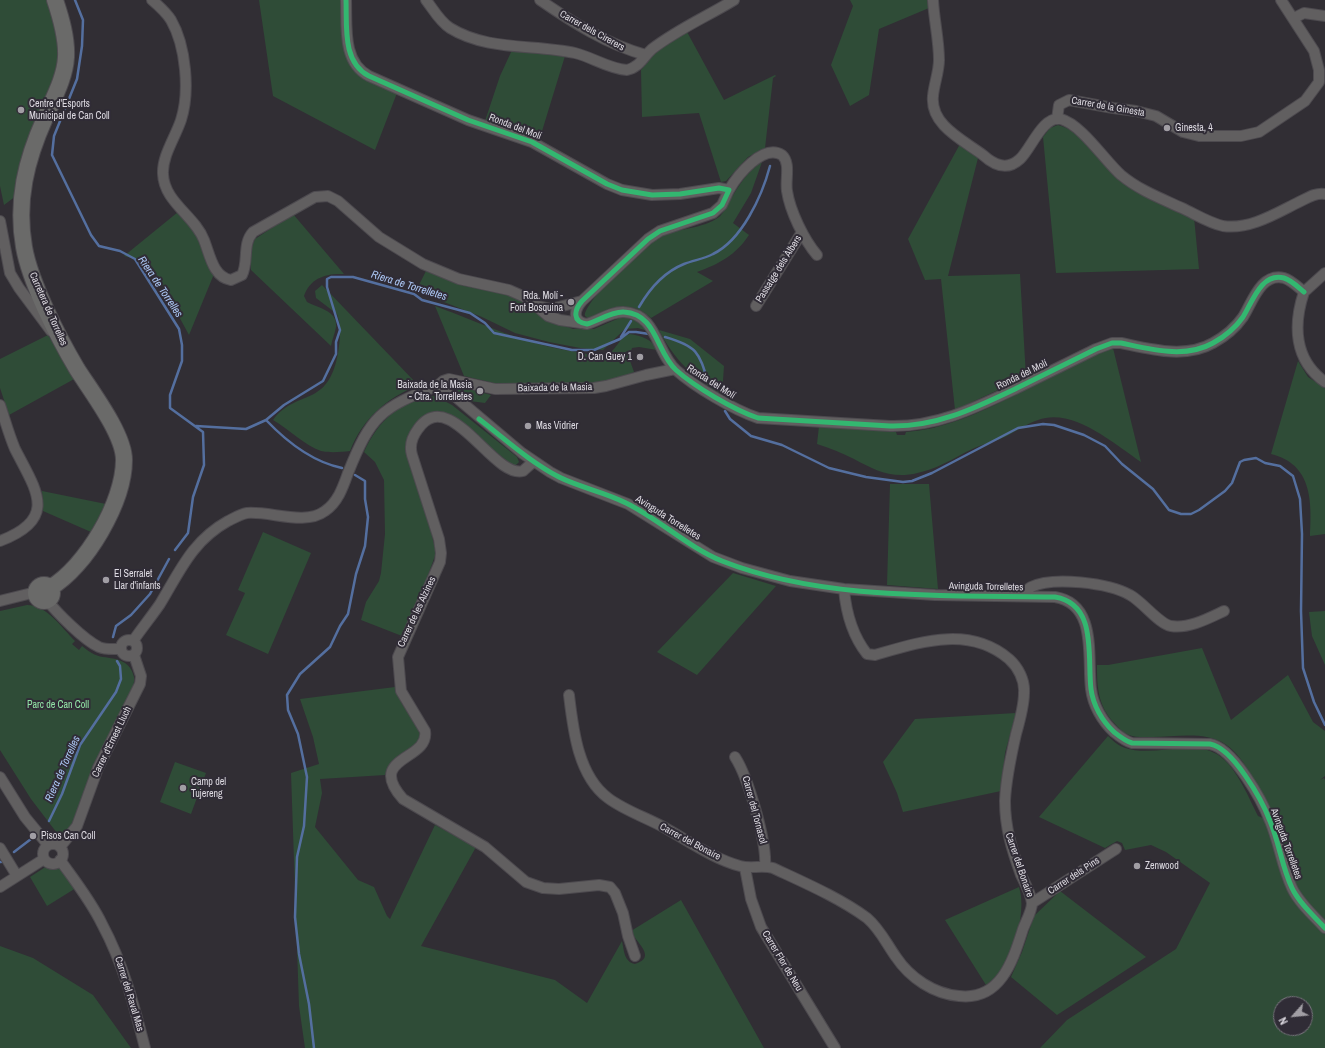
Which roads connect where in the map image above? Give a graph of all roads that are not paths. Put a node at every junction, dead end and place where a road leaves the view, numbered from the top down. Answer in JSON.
{"nodes":[{"id":1,"x":55,"y":0,"type":"edge"},
{"id":2,"x":152,"y":0,"type":"edge"},
{"id":3,"x":346,"y":0,"type":"edge"},
{"id":4,"x":426,"y":0,"type":"edge"},
{"id":5,"x":540,"y":0,"type":"edge"},
{"id":6,"x":734,"y":0,"type":"edge"},
{"id":7,"x":933,"y":0,"type":"edge"},
{"id":8,"x":1281,"y":0,"type":"edge"},
{"id":9,"x":1325,"y":16,"type":"edge"},
{"id":10,"x":1294,"y":18,"type":"junction"},
{"id":11,"x":646,"y":55,"type":"junction"},
{"id":12,"x":1057,"y":119,"type":"junction"},
{"id":13,"x":730,"y":190,"type":"junction"},
{"id":14,"x":1325,"y":194,"type":"edge"},
{"id":15,"x":0,"y":221,"type":"edge"},
{"id":16,"x":802,"y":232,"type":"junction"},
{"id":17,"x":817,"y":255,"type":"dead end"},
{"id":18,"x":1325,"y":273,"type":"edge"},
{"id":19,"x":1304,"y":292,"type":"junction"},
{"id":20,"x":582,"y":301,"type":"junction"},
{"id":21,"x":535,"y":304,"type":"junction"},
{"id":22,"x":756,"y":306,"type":"dead end"},
{"id":23,"x":581,"y":323,"type":"junction"},
{"id":24,"x":63,"y":343,"type":"junction"},
{"id":25,"x":675,"y":369,"type":"junction"},
{"id":26,"x":1325,"y":382,"type":"edge"},
{"id":27,"x":436,"y":386,"type":"junction"},
{"id":28,"x":0,"y":405,"type":"edge"},
{"id":29,"x":533,"y":462,"type":"junction"},
{"id":30,"x":0,"y":541,"type":"edge"},
{"id":31,"x":844,"y":589,"type":"junction"},
{"id":32,"x":44,"y":593,"type":"junction"},
{"id":33,"x":1023,"y":596,"type":"junction"},
{"id":34,"x":0,"y":601,"type":"edge"},
{"id":35,"x":1224,"y":611,"type":"dead end"},
{"id":36,"x":133,"y":641,"type":"junction"},
{"id":37,"x":121,"y":648,"type":"junction"},
{"id":38,"x":134,"y":655,"type":"junction"},
{"id":39,"x":569,"y":695,"type":"dead end"},
{"id":40,"x":735,"y":757,"type":"dead end"},
{"id":41,"x":0,"y":777,"type":"edge"},
{"id":42,"x":48,"y":845,"type":"junction"},
{"id":43,"x":60,"y":847,"type":"junction"},
{"id":44,"x":0,"y":848,"type":"edge"},
{"id":45,"x":1116,"y":849,"type":"dead end"},
{"id":46,"x":44,"y":859,"type":"junction"},
{"id":47,"x":60,"y":860,"type":"junction"},
{"id":48,"x":764,"y":866,"type":"junction"},
{"id":49,"x":745,"y":868,"type":"junction"},
{"id":50,"x":17,"y":876,"type":"junction"},
{"id":51,"x":0,"y":887,"type":"edge"},
{"id":52,"x":1032,"y":903,"type":"junction"},
{"id":53,"x":1325,"y":928,"type":"edge"},
{"id":54,"x":635,"y":956,"type":"dead end"},
{"id":55,"x":145,"y":1048,"type":"edge"},
{"id":56,"x":835,"y":1048,"type":"edge"}],
"edges":[{"from":1,"to":24,"type":"main road","name":"Carretera de Torrelles"},
{"from":2,"to":21,"type":"street"},
{"from":3,"to":13,"type":"street","name":"Ronda del Molí"},
{"from":4,"to":11,"type":"street"},
{"from":5,"to":11,"type":"street","name":"Carrer dels Cirerers"},
{"from":6,"to":11,"type":"street"},
{"from":7,"to":12,"type":"street"},
{"from":8,"to":10,"type":"street","name":"Carrer de la Ginesta"},
{"from":9,"to":10,"type":"street"},
{"from":10,"to":12,"type":"street","name":"Carrer de la Ginesta"},
{"from":12,"to":14,"type":"street"},
{"from":13,"to":16,"type":"street"},
{"from":13,"to":20,"type":"street"},
{"from":15,"to":24,"type":"street"},
{"from":16,"to":17,"type":"street"},
{"from":16,"to":22,"type":"street","name":"Passatge dels Àlbers"},
{"from":18,"to":19,"type":"street"},
{"from":19,"to":25,"type":"street","name":"Ronda del Molí"},
{"from":19,"to":26,"type":"street"},
{"from":20,"to":21,"type":"street"},
{"from":20,"to":23,"type":"street"},
{"from":21,"to":23,"type":"street","name":"Ronda del Molí"},
{"from":23,"to":25,"type":"street","name":"Ronda del Molí"},
{"from":24,"to":32,"type":"main road","name":"Carretera de Torrelles"},
{"from":25,"to":27,"type":"street","name":"Baixada de la Masia"},
{"from":27,"to":29,"type":"street","name":"Avinguda Torrelletes"},
{"from":27,"to":36,"type":"street","name":"Baixada de la Masia"},
{"from":28,"to":30,"type":"street"},
{"from":29,"to":31,"type":"street","name":"Avinguda Torrelletes"},
{"from":29,"to":54,"type":"street","name":"Carrer de les Alzines"},
{"from":31,"to":33,"type":"street","name":"Avinguda Torrelletes"},
{"from":31,"to":52,"type":"street","name":"Carrer del Bonaire"},
{"from":32,"to":34,"type":"street"},
{"from":32,"to":37,"type":"street"},
{"from":33,"to":35,"type":"street"},
{"from":33,"to":53,"type":"street","name":"Avinguda Torrelletes"},
{"from":36,"to":37,"type":"street"},
{"from":36,"to":38,"type":"street"},
{"from":37,"to":38,"type":"street"},
{"from":38,"to":43,"type":"street","name":"Carrer d'Ernest Lluch"},
{"from":39,"to":49,"type":"street","name":"Carrer del Bonaire"},
{"from":40,"to":48,"type":"street","name":"Carrer del Tornasol"},
{"from":41,"to":42,"type":"street"},
{"from":42,"to":43,"type":"street"},
{"from":42,"to":46,"type":"street"},
{"from":43,"to":47,"type":"street"},
{"from":44,"to":50,"type":"street"},
{"from":45,"to":52,"type":"street","name":"Carrer dels Pins"},
{"from":46,"to":47,"type":"street"},
{"from":46,"to":50,"type":"street"},
{"from":47,"to":55,"type":"street","name":"Carrer del Raval Mas"},
{"from":48,"to":49,"type":"street","name":"Carrer del Bonaire"},
{"from":48,"to":52,"type":"street","name":"Carrer del Bonaire"},
{"from":49,"to":56,"type":"street","name":"Carrer Flor de Neu"},
{"from":50,"to":51,"type":"street"}]}
